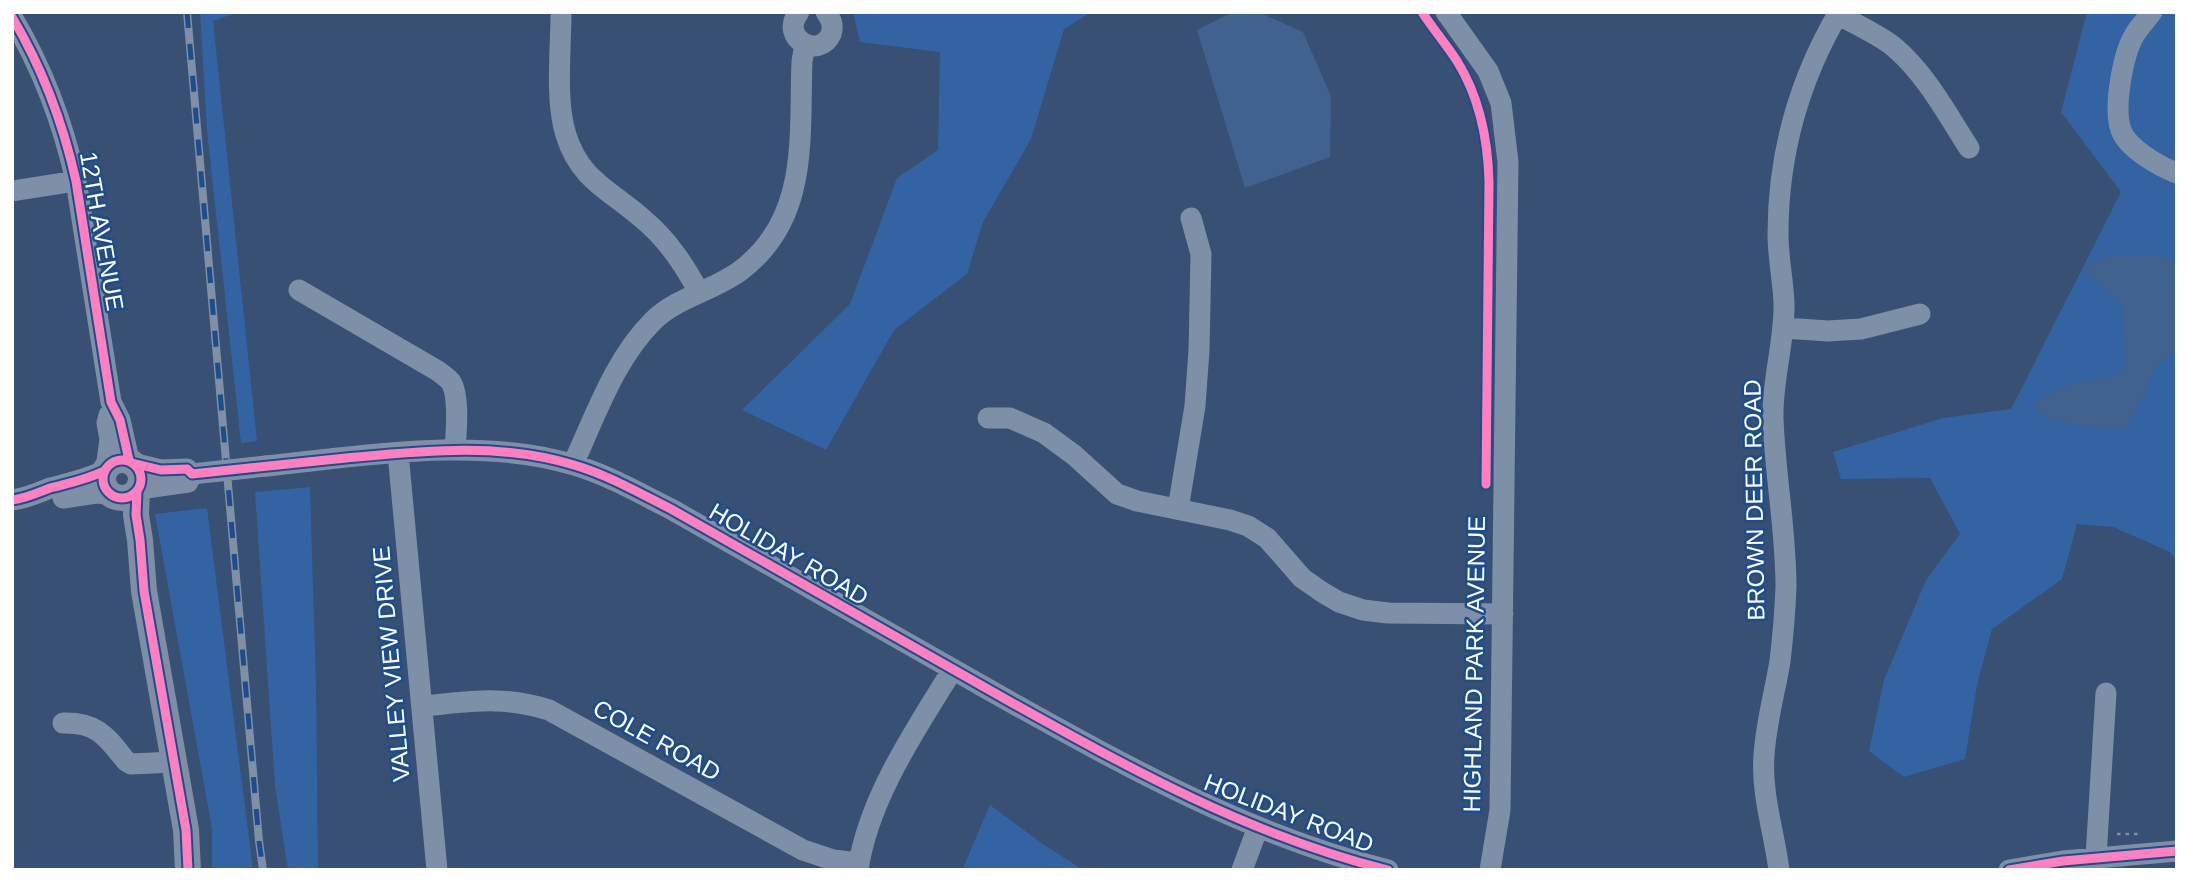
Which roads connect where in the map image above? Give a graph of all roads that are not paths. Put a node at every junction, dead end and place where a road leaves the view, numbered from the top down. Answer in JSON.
{"nodes":[{"id":1,"x":561,"y":12,"type":"edge"},
{"id":2,"x":799,"y":12,"type":"edge"},
{"id":3,"x":826,"y":12,"type":"edge"},
{"id":4,"x":1446,"y":12,"type":"edge"},
{"id":5,"x":2152,"y":12,"type":"edge"},
{"id":6,"x":1838,"y":13,"type":"edge"},
{"id":7,"x":12,"y":17,"type":"edge"},
{"id":8,"x":806,"y":45,"type":"junction"},
{"id":9,"x":1969,"y":148,"type":"dead end"},
{"id":10,"x":2177,"y":173,"type":"edge"},
{"id":11,"x":76,"y":181,"type":"junction"},
{"id":12,"x":12,"y":191,"type":"edge"},
{"id":13,"x":1191,"y":218,"type":"dead end"},
{"id":14,"x":299,"y":289,"type":"dead end"},
{"id":15,"x":699,"y":292,"type":"junction"},
{"id":16,"x":1920,"y":314,"type":"dead end"},
{"id":17,"x":1784,"y":328,"type":"junction"},
{"id":18,"x":988,"y":418,"type":"dead end"},
{"id":19,"x":455,"y":450,"type":"junction"},
{"id":20,"x":398,"y":453,"type":"junction"},
{"id":21,"x":573,"y":464,"type":"junction"},
{"id":22,"x":121,"y":479,"type":"junction"},
{"id":23,"x":21,"y":499,"type":"edge"},
{"id":24,"x":1178,"y":509,"type":"junction"},
{"id":25,"x":1503,"y":614,"type":"junction"},
{"id":26,"x":953,"y":670,"type":"junction"},
{"id":27,"x":2106,"y":693,"type":"dead end"},
{"id":28,"x":422,"y":706,"type":"junction"},
{"id":29,"x":63,"y":723,"type":"dead end"},
{"id":30,"x":174,"y":762,"type":"junction"},
{"id":31,"x":1258,"y":827,"type":"junction"},
{"id":32,"x":2177,"y":851,"type":"edge"},
{"id":33,"x":2097,"y":863,"type":"edge"},
{"id":34,"x":858,"y":866,"type":"edge"},
{"id":35,"x":188,"y":870,"type":"edge"},
{"id":36,"x":438,"y":870,"type":"edge"},
{"id":37,"x":1242,"y":870,"type":"edge"},
{"id":38,"x":1388,"y":870,"type":"edge"},
{"id":39,"x":1490,"y":870,"type":"edge"},
{"id":40,"x":1779,"y":870,"type":"edge"},
{"id":41,"x":2009,"y":870,"type":"edge"}],
"edges":[{"from":1,"to":15,"type":"street"},
{"from":2,"to":8,"type":"street"},
{"from":3,"to":8,"type":"street"},
{"from":4,"to":25,"type":"street","name":"HIGHLAND PARK AVENUE"},
{"from":5,"to":10,"type":"street"},
{"from":6,"to":9,"type":"street"},
{"from":6,"to":17,"type":"street","name":"BROWN DEER ROAD"},
{"from":7,"to":11,"type":"street","name":"12TH AVENUE"},
{"from":8,"to":15,"type":"street"},
{"from":11,"to":12,"type":"street"},
{"from":11,"to":22,"type":"street","name":"12TH AVENUE"},
{"from":13,"to":24,"type":"street"},
{"from":14,"to":19,"type":"street"},
{"from":15,"to":21,"type":"street"},
{"from":16,"to":17,"type":"street"},
{"from":17,"to":40,"type":"street","name":"BROWN DEER ROAD"},
{"from":18,"to":24,"type":"street"},
{"from":19,"to":20,"type":"street","name":"HOLIDAY ROAD"},
{"from":19,"to":21,"type":"street","name":"HOLIDAY ROAD"},
{"from":20,"to":22,"type":"street","name":"HOLIDAY ROAD","bridge":true},
{"from":20,"to":28,"type":"street","name":"VALLEY VIEW DRIVE"},
{"from":21,"to":26,"type":"street","name":"HOLIDAY ROAD"},
{"from":22,"to":23,"type":"street"},
{"from":22,"to":30,"type":"main road","name":"12TH AVENUE"},
{"from":24,"to":25,"type":"street"},
{"from":25,"to":39,"type":"street","name":"HIGHLAND PARK AVENUE"},
{"from":26,"to":31,"type":"street","name":"HOLIDAY ROAD"},
{"from":26,"to":34,"type":"street"},
{"from":27,"to":33,"type":"street"},
{"from":28,"to":34,"type":"street","name":"COLE ROAD"},
{"from":28,"to":36,"type":"street","name":"VALLEY VIEW DRIVE"},
{"from":29,"to":30,"type":"street"},
{"from":30,"to":35,"type":"main road","name":"12TH AVENUE"},
{"from":31,"to":37,"type":"street"},
{"from":31,"to":38,"type":"street","name":"HOLIDAY ROAD"},
{"from":32,"to":33,"type":"street"},
{"from":33,"to":41,"type":"street"}]}
